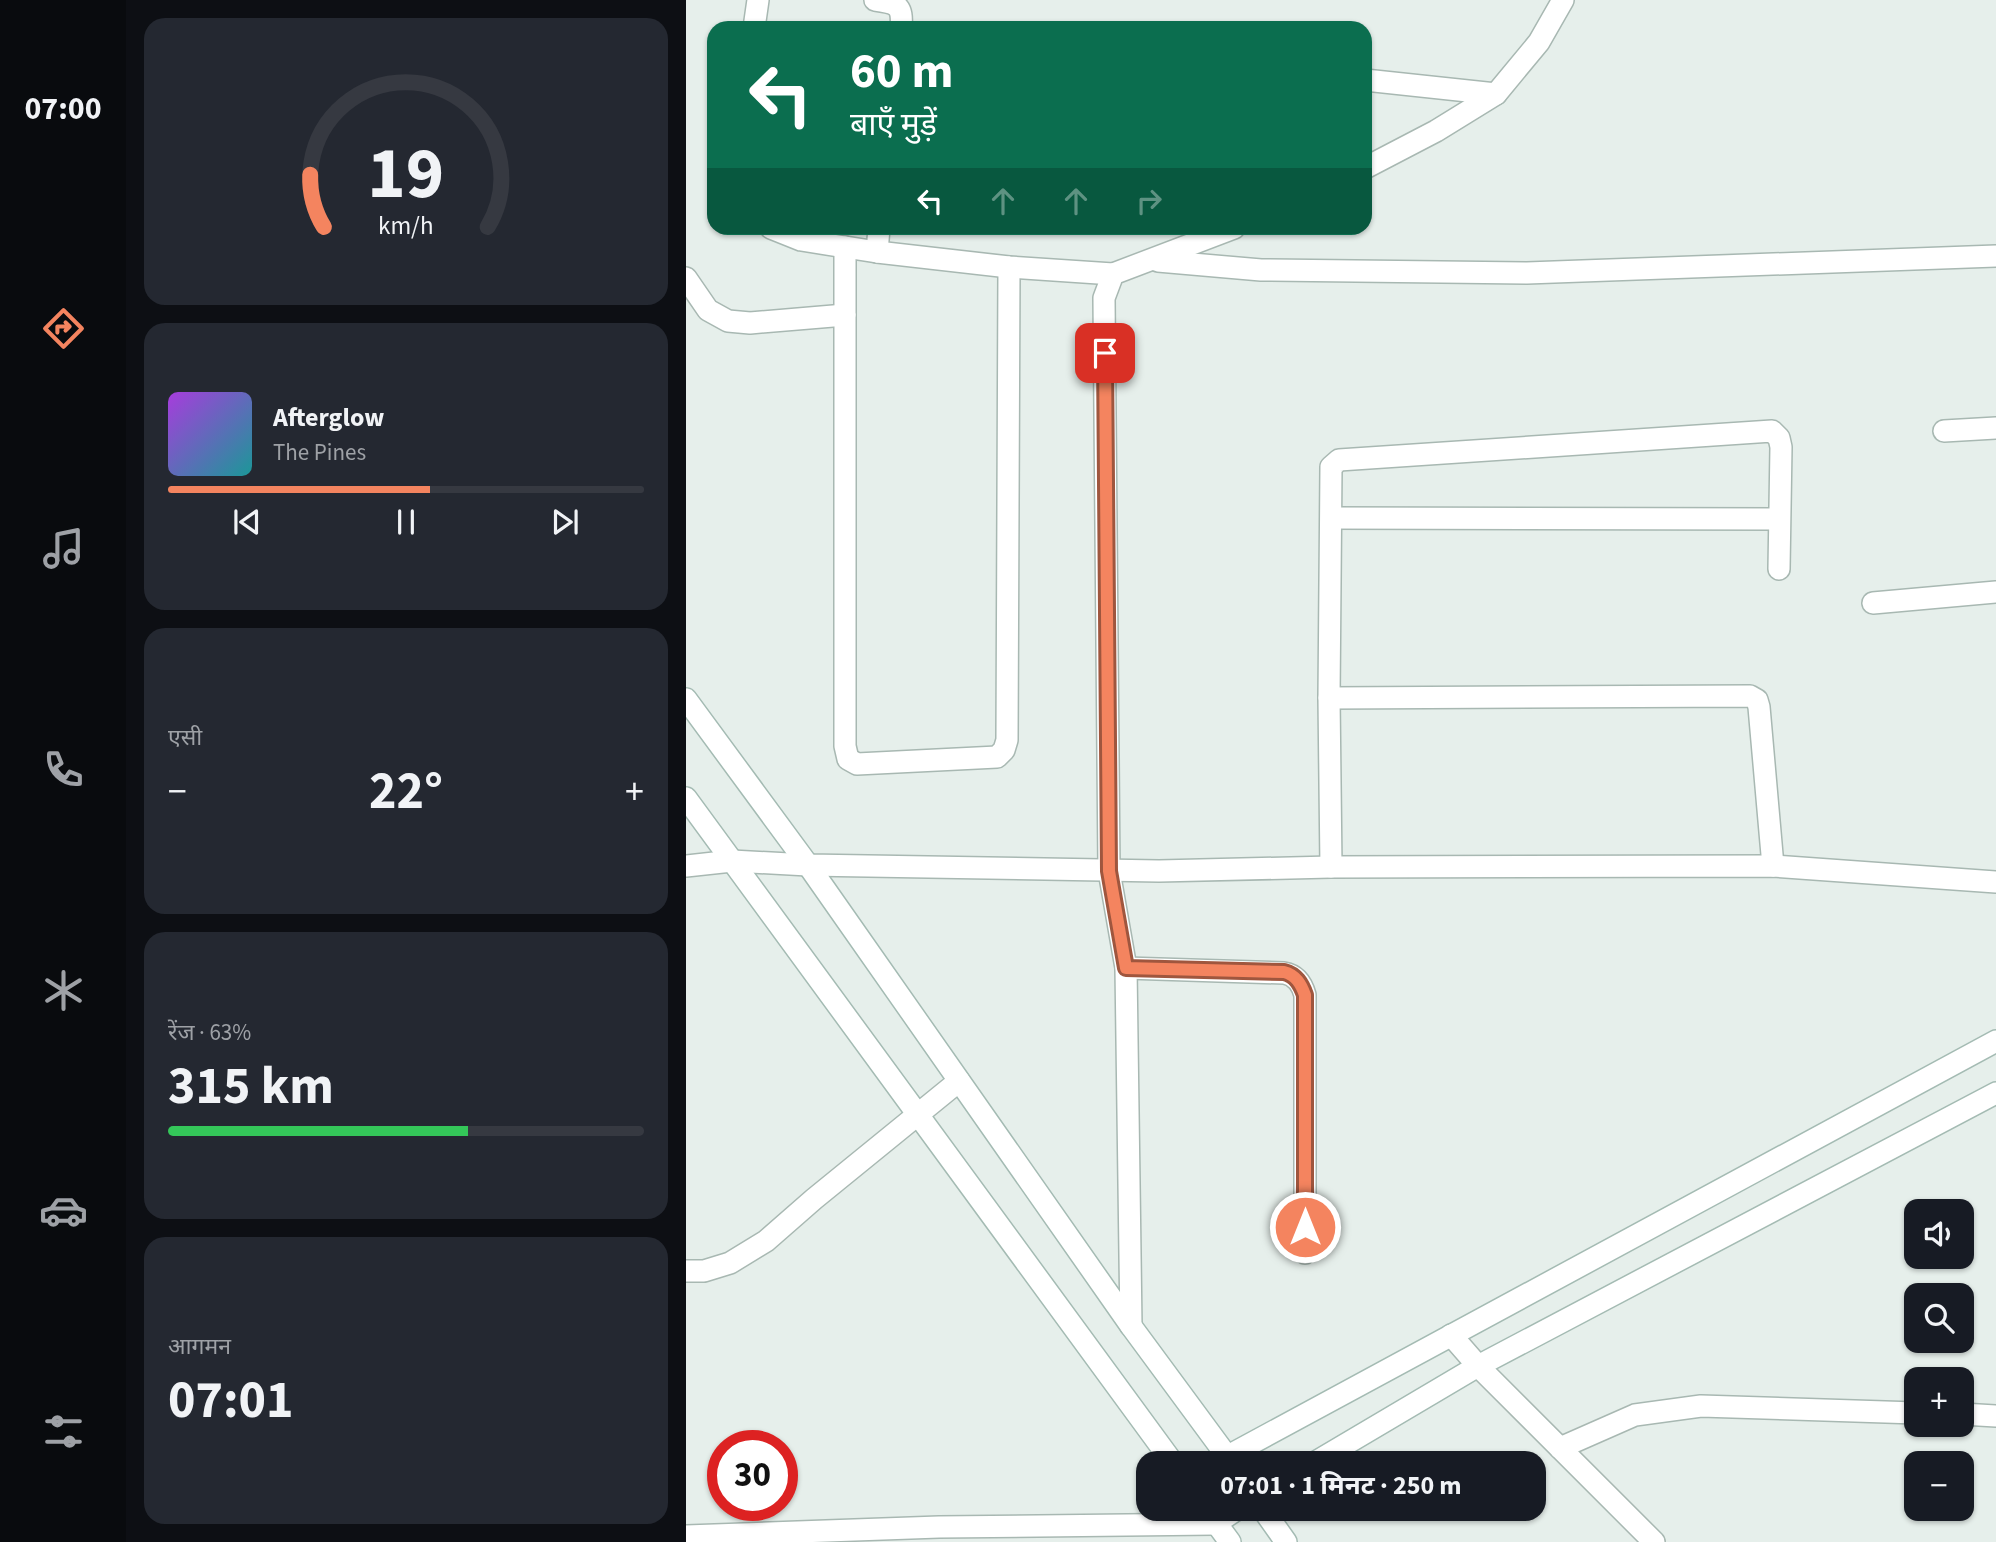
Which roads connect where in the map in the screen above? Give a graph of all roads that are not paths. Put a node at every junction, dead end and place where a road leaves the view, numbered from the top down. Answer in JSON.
{"nodes":[{"id":1,"x":758,"y":0,"type":"edge"},
{"id":2,"x":876,"y":0,"type":"edge"},
{"id":3,"x":1563,"y":0,"type":"edge"},
{"id":4,"x":755,"y":21,"type":"edge"},
{"id":5,"x":901,"y":21,"type":"edge"},
{"id":6,"x":1372,"y":81,"type":"edge"},
{"id":7,"x":1496,"y":94,"type":"junction"},
{"id":8,"x":1372,"y":164,"type":"edge"},
{"id":9,"x":788,"y":235,"type":"edge"},
{"id":10,"x":878,"y":235,"type":"edge"},
{"id":11,"x":1216,"y":235,"type":"edge"},
{"id":12,"x":845,"y":247,"type":"junction"},
{"id":13,"x":877,"y":252,"type":"junction"},
{"id":14,"x":1996,"y":256,"type":"edge"},
{"id":15,"x":1152,"y":260,"type":"junction"},
{"id":16,"x":1009,"y":267,"type":"junction"},
{"id":17,"x":1113,"y":274,"type":"junction"},
{"id":18,"x":686,"y":278,"type":"edge"},
{"id":19,"x":845,"y":315,"type":"junction"},
{"id":20,"x":1996,"y":428,"type":"edge"},
{"id":21,"x":1944,"y":431,"type":"dead end"},
{"id":22,"x":1332,"y":518,"type":"junction"},
{"id":23,"x":1778,"y":519,"type":"junction"},
{"id":24,"x":1779,"y":569,"type":"dead end"},
{"id":25,"x":1996,"y":592,"type":"edge"},
{"id":26,"x":1873,"y":603,"type":"dead end"},
{"id":27,"x":1329,"y":698,"type":"junction"},
{"id":28,"x":686,"y":699,"type":"edge"},
{"id":29,"x":686,"y":798,"type":"edge"},
{"id":30,"x":732,"y":861,"type":"junction"},
{"id":31,"x":808,"y":865,"type":"junction"},
{"id":32,"x":686,"y":866,"type":"edge"},
{"id":33,"x":1773,"y":866,"type":"junction"},
{"id":34,"x":1331,"y":867,"type":"junction"},
{"id":35,"x":1109,"y":871,"type":"junction"},
{"id":36,"x":1996,"y":883,"type":"edge"},
{"id":37,"x":1126,"y":968,"type":"junction"},
{"id":38,"x":1996,"y":1041,"type":"edge"},
{"id":39,"x":960,"y":1081,"type":"junction"},
{"id":40,"x":1996,"y":1093,"type":"edge"},
{"id":41,"x":917,"y":1114,"type":"junction"},
{"id":42,"x":1305,"y":1253,"type":"dead end"},
{"id":43,"x":686,"y":1271,"type":"edge"},
{"id":44,"x":1131,"y":1326,"type":"junction"},
{"id":45,"x":1451,"y":1335,"type":"junction"},
{"id":46,"x":1478,"y":1366,"type":"junction"},
{"id":47,"x":1904,"y":1413,"type":"edge"},
{"id":48,"x":1974,"y":1415,"type":"edge"},
{"id":49,"x":1996,"y":1416,"type":"edge"},
{"id":50,"x":1560,"y":1448,"type":"junction"},
{"id":51,"x":1164,"y":1451,"type":"edge"},
{"id":52,"x":1218,"y":1451,"type":"edge"},
{"id":53,"x":1243,"y":1451,"type":"edge"},
{"id":54,"x":1334,"y":1451,"type":"edge"},
{"id":55,"x":1136,"y":1521,"type":"edge"},
{"id":56,"x":1214,"y":1521,"type":"edge"},
{"id":57,"x":1271,"y":1521,"type":"edge"},
{"id":58,"x":939,"y":1534,"type":"edge"},
{"id":59,"x":686,"y":1536,"type":"edge"},
{"id":60,"x":1230,"y":1542,"type":"edge"},
{"id":61,"x":1286,"y":1542,"type":"edge"},
{"id":62,"x":1654,"y":1542,"type":"edge"}],
"edges":[{"from":1,"to":4,"type":"street"},
{"from":2,"to":5,"type":"street"},
{"from":3,"to":7,"type":"street"},
{"from":6,"to":7,"type":"street"},
{"from":7,"to":8,"type":"street"},
{"from":9,"to":12,"type":"street"},
{"from":10,"to":13,"type":"street"},
{"from":11,"to":15,"type":"street"},
{"from":12,"to":13,"type":"street"},
{"from":12,"to":19,"type":"street"},
{"from":13,"to":16,"type":"street"},
{"from":14,"to":15,"type":"street"},
{"from":15,"to":17,"type":"street"},
{"from":16,"to":17,"type":"street"},
{"from":16,"to":19,"type":"street"},
{"from":17,"to":35,"type":"street"},
{"from":18,"to":19,"type":"street"},
{"from":20,"to":21,"type":"street"},
{"from":22,"to":23,"type":"street"},
{"from":22,"to":23,"type":"street"},
{"from":22,"to":27,"type":"street"},
{"from":23,"to":24,"type":"street"},
{"from":25,"to":26,"type":"street"},
{"from":27,"to":33,"type":"street"},
{"from":27,"to":34,"type":"street"},
{"from":28,"to":31,"type":"street"},
{"from":29,"to":30,"type":"street"},
{"from":30,"to":31,"type":"street"},
{"from":30,"to":32,"type":"street"},
{"from":30,"to":41,"type":"street"},
{"from":31,"to":35,"type":"street"},
{"from":31,"to":39,"type":"street"},
{"from":33,"to":34,"type":"street"},
{"from":33,"to":36,"type":"street"},
{"from":34,"to":35,"type":"street"},
{"from":35,"to":37,"type":"street"},
{"from":37,"to":42,"type":"street"},
{"from":37,"to":44,"type":"street"},
{"from":38,"to":45,"type":"street"},
{"from":39,"to":41,"type":"street"},
{"from":39,"to":44,"type":"street"},
{"from":40,"to":46,"type":"street"},
{"from":41,"to":43,"type":"street"},
{"from":41,"to":51,"type":"street"},
{"from":44,"to":52,"type":"street"},
{"from":45,"to":46,"type":"street"},
{"from":45,"to":53,"type":"street"},
{"from":46,"to":50,"type":"street"},
{"from":46,"to":54,"type":"street"},
{"from":47,"to":50,"type":"street"},
{"from":48,"to":49,"type":"street"},
{"from":50,"to":62,"type":"street"},
{"from":55,"to":58,"type":"street"},
{"from":56,"to":60,"type":"street"},
{"from":57,"to":61,"type":"street"},
{"from":58,"to":59,"type":"street"}]}
